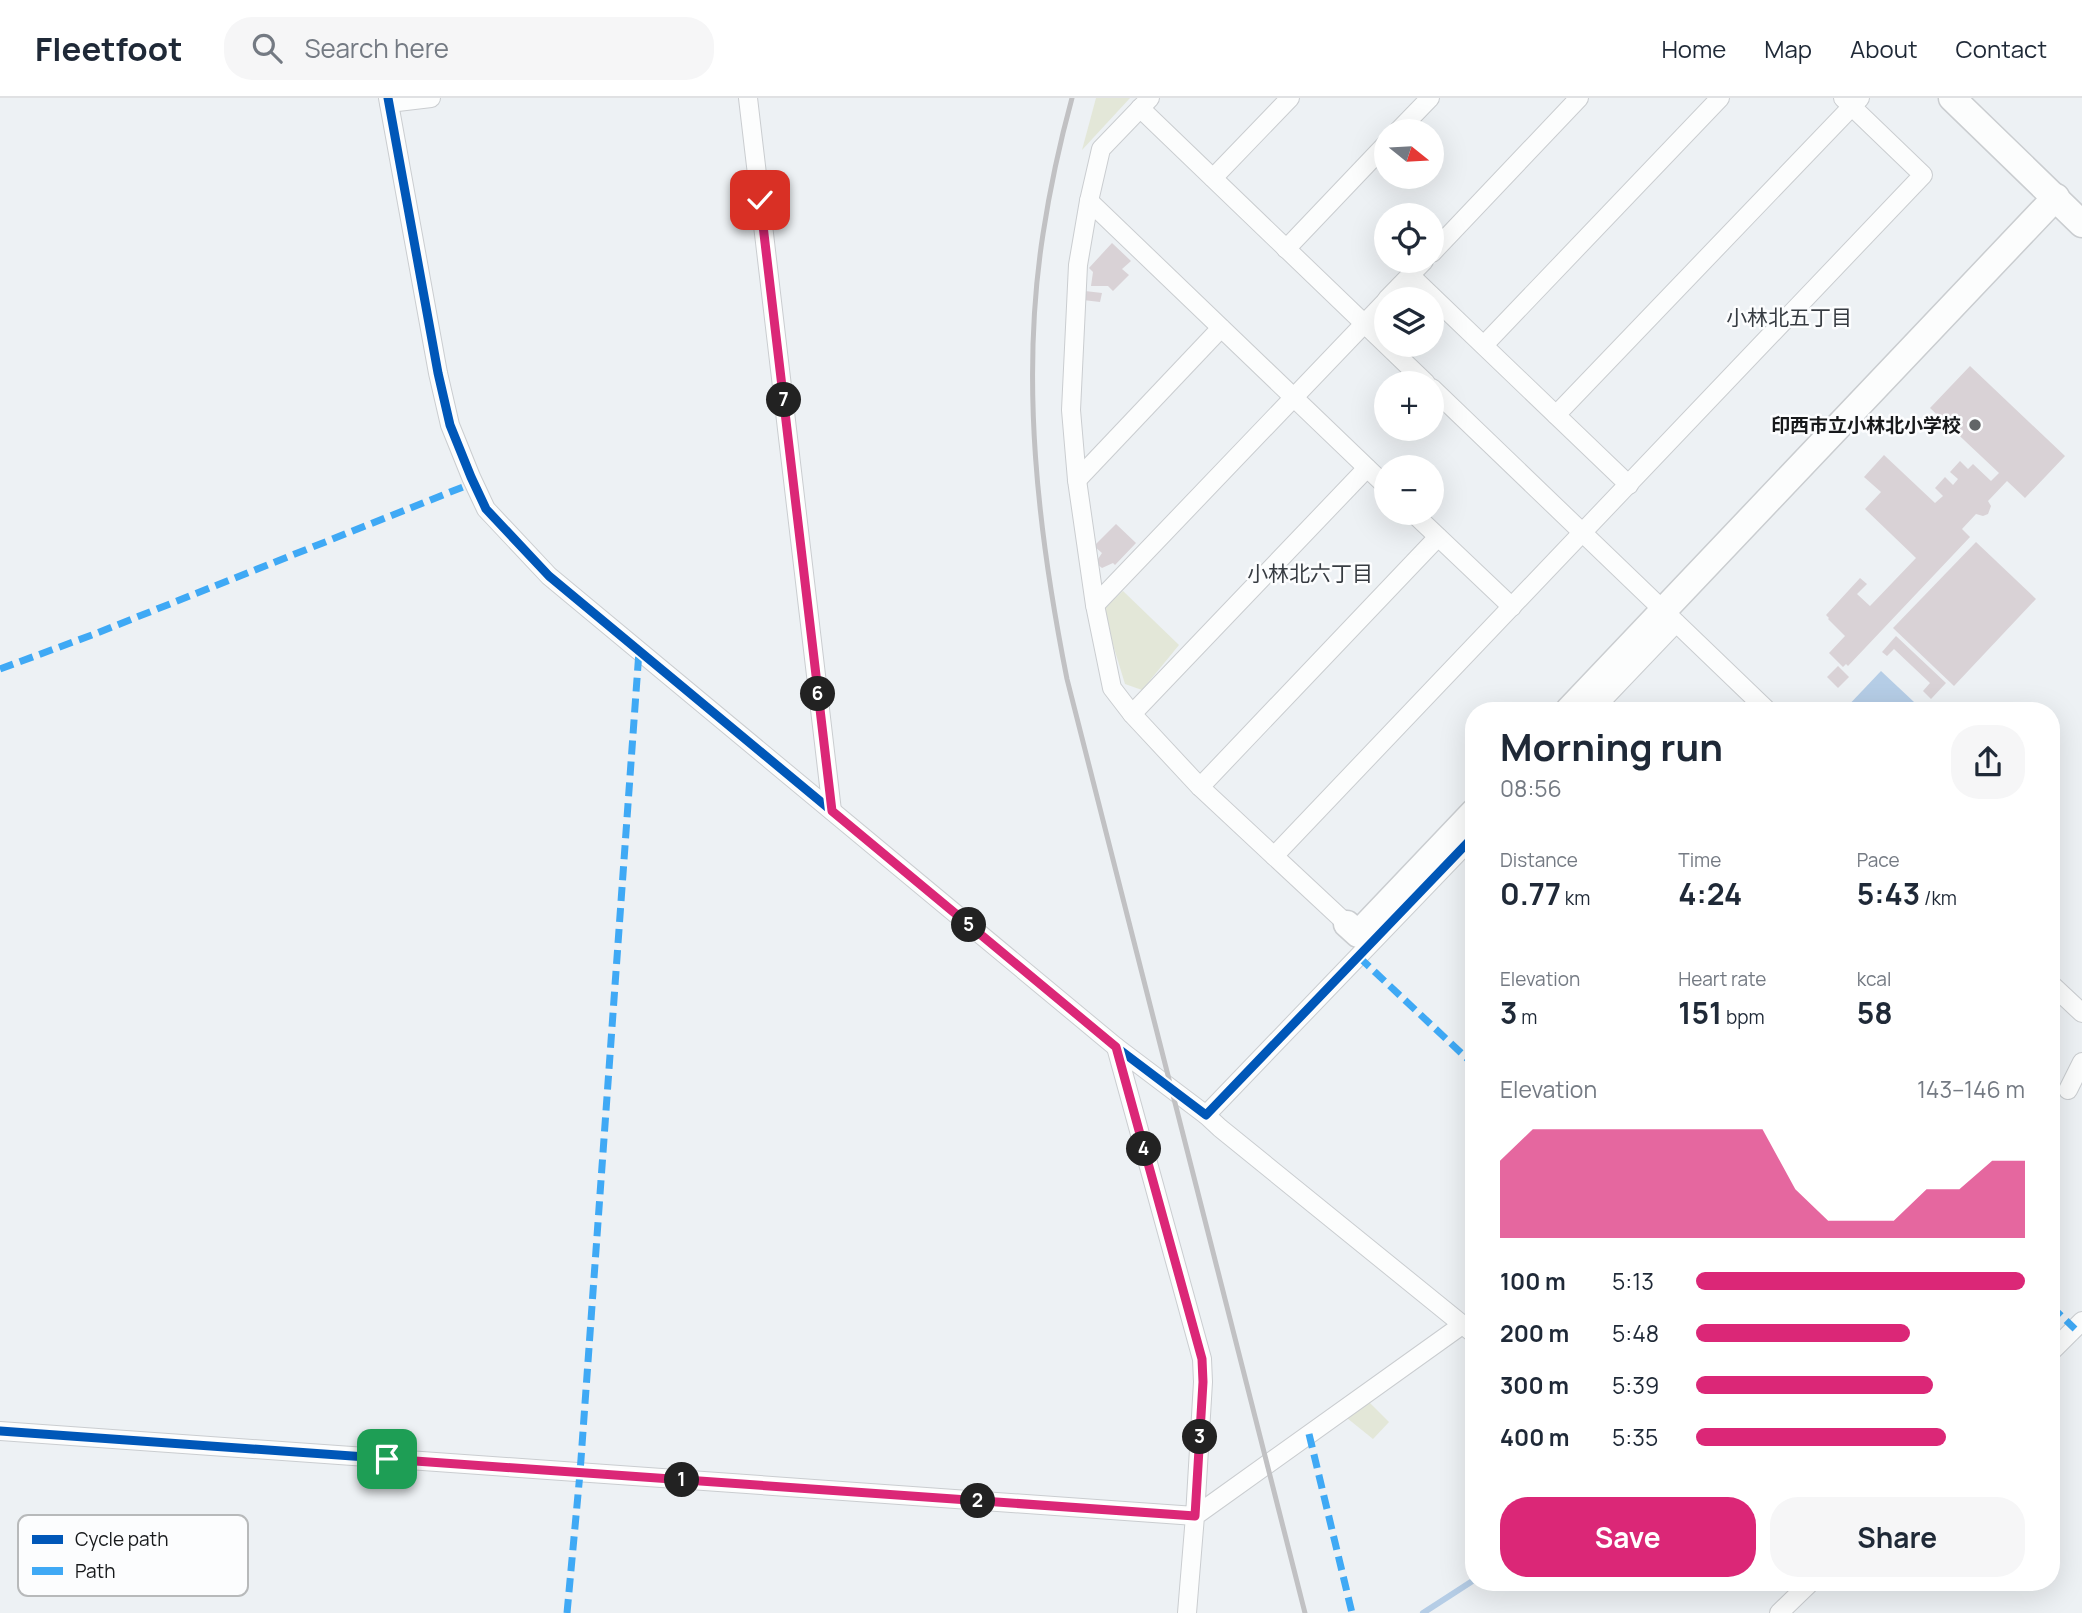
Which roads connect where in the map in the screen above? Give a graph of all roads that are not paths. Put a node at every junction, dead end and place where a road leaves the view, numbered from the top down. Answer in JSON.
{"nodes":[{"id":1,"x":431,"y":98,"type":"edge"},
{"id":2,"x":748,"y":98,"type":"edge"},
{"id":3,"x":1290,"y":98,"type":"edge"},
{"id":4,"x":1430,"y":98,"type":"edge"},
{"id":5,"x":1579,"y":98,"type":"edge"},
{"id":6,"x":1720,"y":98,"type":"edge"},
{"id":7,"x":1952,"y":98,"type":"edge"},
{"id":8,"x":388,"y":100,"type":"edge"},
{"id":9,"x":1851,"y":101,"type":"edge"},
{"id":10,"x":1145,"y":103,"type":"edge"},
{"id":11,"x":1410,"y":119,"type":"edge"},
{"id":12,"x":1374,"y":157,"type":"edge"},
{"id":13,"x":1213,"y":178,"type":"junction"},
{"id":14,"x":1089,"y":201,"type":"junction"},
{"id":15,"x":2072,"y":205,"type":"edge"},
{"id":16,"x":1444,"y":240,"type":"edge"},
{"id":17,"x":1286,"y":249,"type":"junction"},
{"id":18,"x":1410,"y":275,"type":"joint"},
{"id":19,"x":1399,"y":287,"type":"edge"},
{"id":20,"x":1374,"y":314,"type":"edge"},
{"id":21,"x":1364,"y":324,"type":"junction"},
{"id":22,"x":1221,"y":328,"type":"junction"},
{"id":23,"x":1484,"y":345,"type":"junction"},
{"id":24,"x":1413,"y":371,"type":"edge"},
{"id":25,"x":1293,"y":398,"type":"junction"},
{"id":26,"x":1444,"y":400,"type":"edge"},
{"id":27,"x":1556,"y":415,"type":"junction"},
{"id":28,"x":1367,"y":468,"type":"junction"},
{"id":29,"x":1374,"y":475,"type":"edge"},
{"id":30,"x":1077,"y":480,"type":"junction"},
{"id":31,"x":1629,"y":485,"type":"junction"},
{"id":32,"x":1426,"y":525,"type":"edge"},
{"id":33,"x":1582,"y":533,"type":"junction"},
{"id":34,"x":1438,"y":537,"type":"junction"},
{"id":35,"x":1096,"y":605,"type":"junction"},
{"id":36,"x":1512,"y":607,"type":"junction"},
{"id":37,"x":1670,"y":617,"type":"junction"},
{"id":38,"x":1578,"y":702,"type":"edge"},
{"id":39,"x":1600,"y":702,"type":"edge"},
{"id":40,"x":1759,"y":702,"type":"edge"},
{"id":41,"x":1132,"y":714,"type":"junction"},
{"id":42,"x":1200,"y":787,"type":"junction"},
{"id":43,"x":832,"y":811,"type":"junction"},
{"id":44,"x":1465,"y":821,"type":"edge"},
{"id":45,"x":1465,"y":844,"type":"edge"},
{"id":46,"x":1274,"y":856,"type":"junction"},
{"id":47,"x":1346,"y":924,"type":"joint"},
{"id":48,"x":2060,"y":992,"type":"edge"},
{"id":49,"x":2082,"y":1013,"type":"edge"},
{"id":50,"x":1116,"y":1047,"type":"junction"},
{"id":51,"x":2082,"y":1062,"type":"edge"},
{"id":52,"x":2068,"y":1090,"type":"dead end"},
{"id":53,"x":1206,"y":1115,"type":"junction"},
{"id":54,"x":2082,"y":1321,"type":"edge"},
{"id":55,"x":1465,"y":1328,"type":"edge"},
{"id":56,"x":1465,"y":1332,"type":"edge"},
{"id":57,"x":2060,"y":1343,"type":"edge"},
{"id":58,"x":0,"y":1431,"type":"edge"},
{"id":59,"x":1195,"y":1516,"type":"junction"},
{"id":60,"x":1796,"y":1591,"type":"edge"},
{"id":61,"x":1187,"y":1613,"type":"edge"},
{"id":62,"x":1779,"y":1613,"type":"edge"}],
"edges":[{"from":1,"to":8,"type":"street"},
{"from":2,"to":43,"type":"street"},
{"from":3,"to":13,"type":"street"},
{"from":4,"to":11,"type":"street"},
{"from":5,"to":16,"type":"street"},
{"from":6,"to":23,"type":"street"},
{"from":7,"to":15,"type":"street"},
{"from":8,"to":43,"type":"street"},
{"from":9,"to":27,"type":"street"},
{"from":9,"to":31,"type":"street"},
{"from":10,"to":13,"type":"street"},
{"from":10,"to":14,"type":"street"},
{"from":12,"to":17,"type":"street"},
{"from":13,"to":17,"type":"street"},
{"from":14,"to":22,"type":"street"},
{"from":14,"to":30,"type":"street"},
{"from":15,"to":37,"type":"street"},
{"from":17,"to":21,"type":"street"},
{"from":18,"to":19,"type":"street"},
{"from":18,"to":23,"type":"street"},
{"from":20,"to":21,"type":"street"},
{"from":21,"to":24,"type":"street"},
{"from":21,"to":25,"type":"street"},
{"from":22,"to":25,"type":"street"},
{"from":22,"to":30,"type":"street"},
{"from":23,"to":27,"type":"street"},
{"from":25,"to":28,"type":"street"},
{"from":25,"to":35,"type":"street"},
{"from":26,"to":33,"type":"street"},
{"from":27,"to":31,"type":"street"},
{"from":28,"to":29,"type":"street"},
{"from":28,"to":41,"type":"street"},
{"from":30,"to":35,"type":"street"},
{"from":31,"to":33,"type":"street"},
{"from":32,"to":34,"type":"street"},
{"from":33,"to":36,"type":"street"},
{"from":33,"to":37,"type":"street"},
{"from":34,"to":36,"type":"street"},
{"from":34,"to":42,"type":"street"},
{"from":35,"to":41,"type":"street"},
{"from":36,"to":46,"type":"street"},
{"from":37,"to":38,"type":"street"},
{"from":37,"to":39,"type":"street"},
{"from":37,"to":40,"type":"street"},
{"from":41,"to":42,"type":"street"},
{"from":42,"to":46,"type":"street"},
{"from":43,"to":50,"type":"street"},
{"from":44,"to":47,"type":"street"},
{"from":45,"to":53,"type":"street"},
{"from":46,"to":47,"type":"street"},
{"from":48,"to":49,"type":"street"},
{"from":50,"to":53,"type":"street"},
{"from":50,"to":59,"type":"street"},
{"from":51,"to":52,"type":"street"},
{"from":53,"to":55,"type":"street"},
{"from":54,"to":57,"type":"street"},
{"from":56,"to":59,"type":"street"},
{"from":58,"to":59,"type":"street"},
{"from":59,"to":61,"type":"street"},
{"from":60,"to":62,"type":"street"}]}
